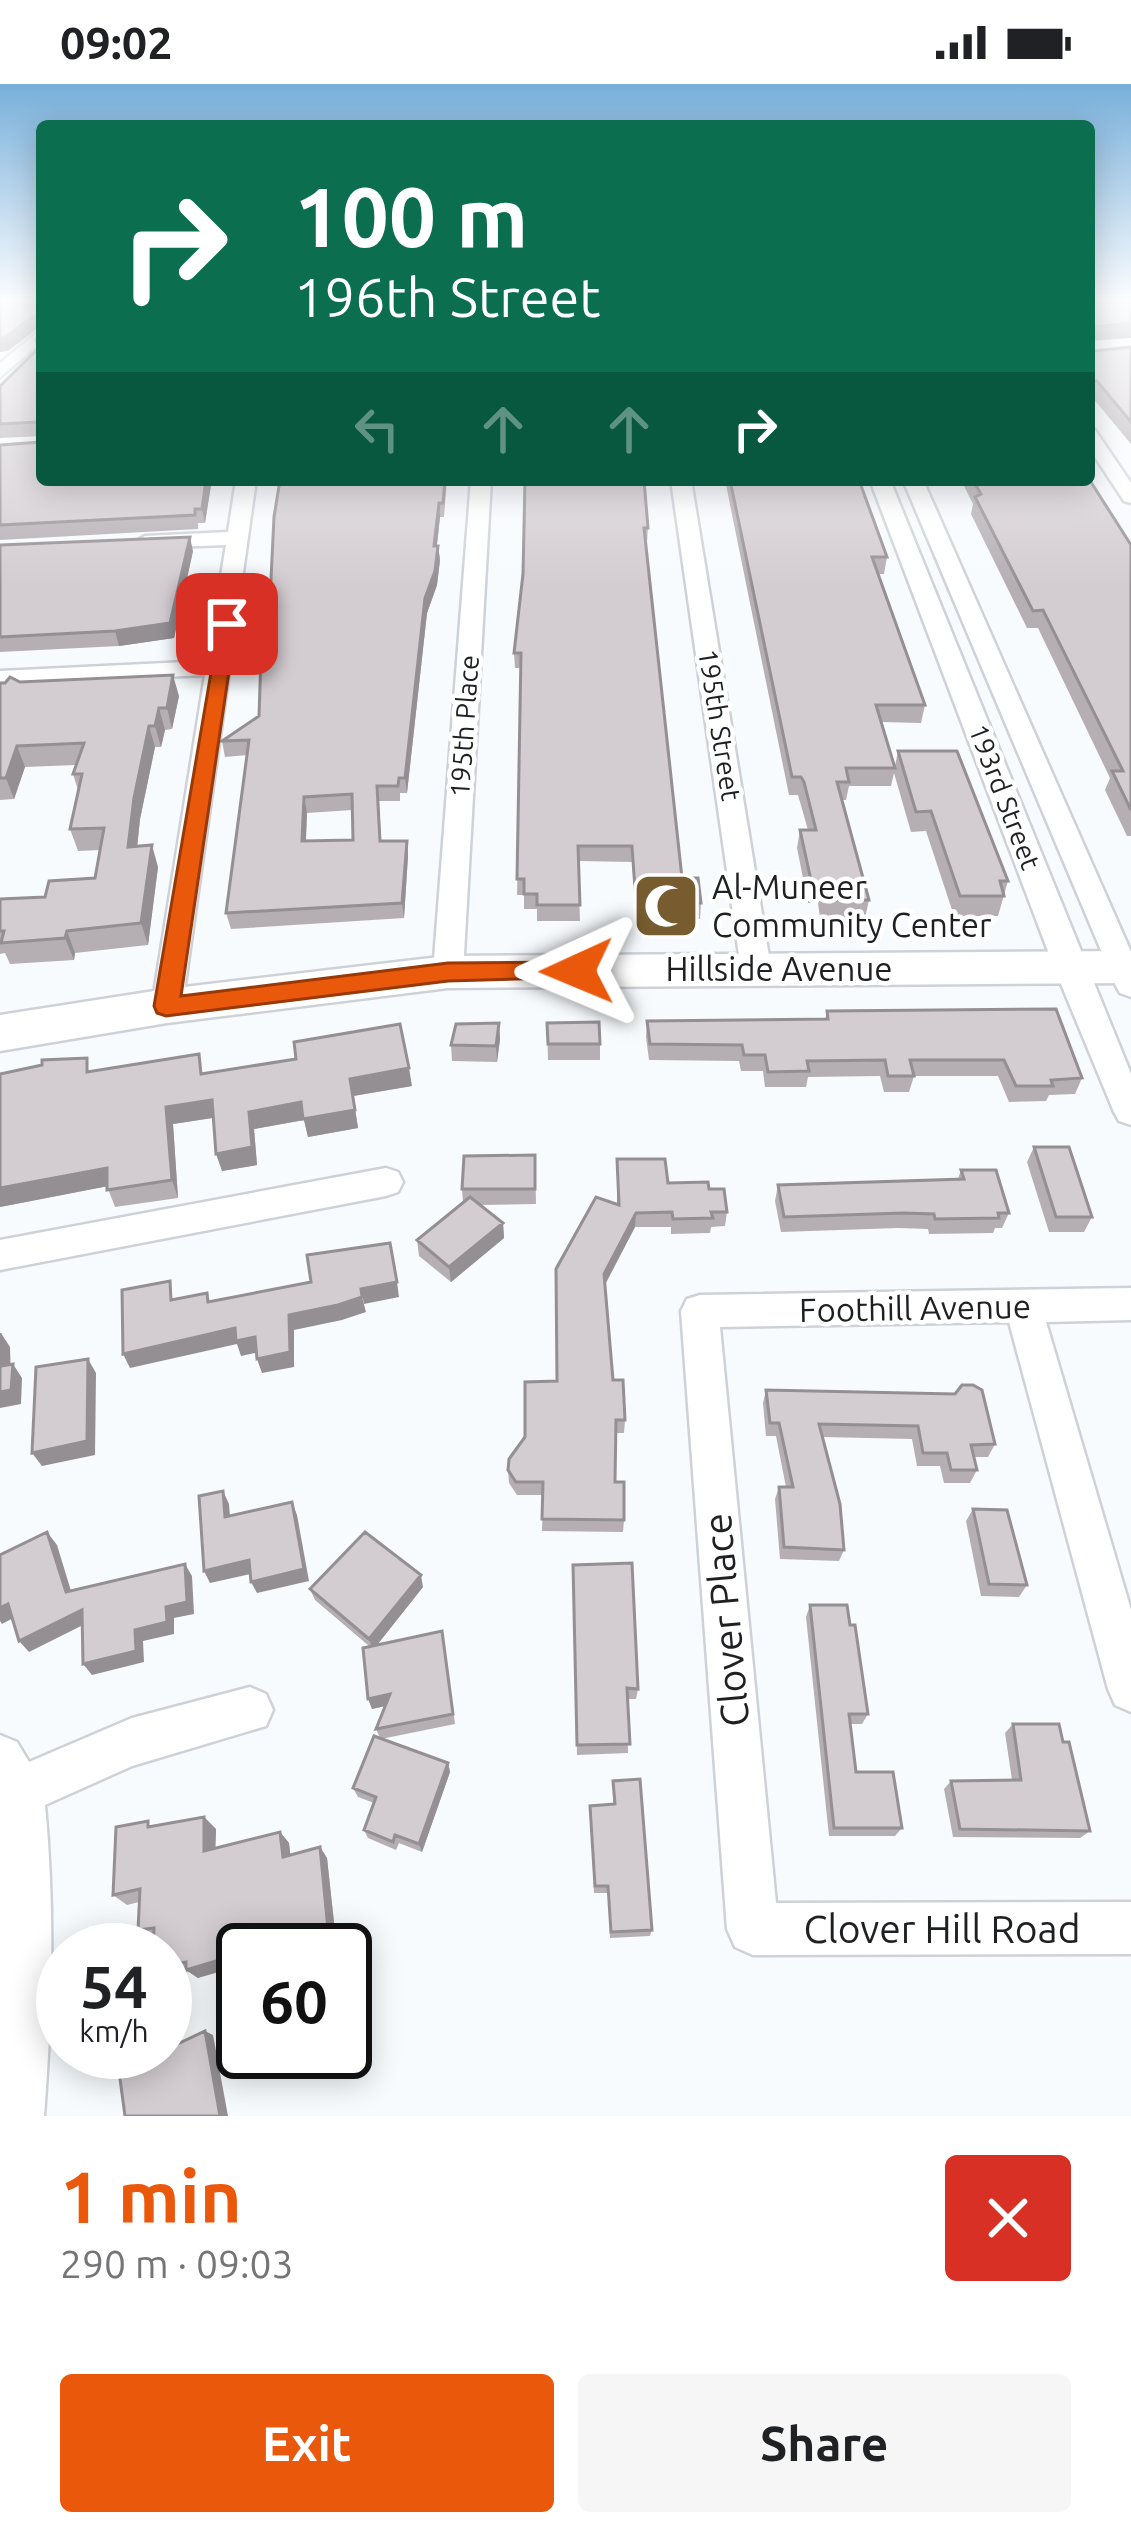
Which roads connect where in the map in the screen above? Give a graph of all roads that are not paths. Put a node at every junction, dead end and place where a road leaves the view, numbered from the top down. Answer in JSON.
{"nodes":[{"id":1,"x":1095,"y":443,"type":"edge"},
{"id":2,"x":245,"y":486,"type":"edge"},
{"id":3,"x":481,"y":486,"type":"edge"},
{"id":4,"x":681,"y":486,"type":"edge"},
{"id":5,"x":916,"y":486,"type":"edge"},
{"id":6,"x":1129,"y":491,"type":"edge"},
{"id":7,"x":885,"y":493,"type":"edge"},
{"id":8,"x":924,"y":506,"type":"junction"},
{"id":9,"x":239,"y":538,"type":"junction"},
{"id":10,"x":115,"y":543,"type":"edge"},
{"id":11,"x":956,"y":580,"type":"junction"},
{"id":12,"x":919,"y":581,"type":"junction"},
{"id":13,"x":220,"y":667,"type":"junction"},
{"id":14,"x":0,"y":678,"type":"edge"},
{"id":15,"x":999,"y":679,"type":"junction"},
{"id":16,"x":958,"y":680,"type":"junction"},
{"id":17,"x":1050,"y":798,"type":"junction"},
{"id":18,"x":1005,"y":800,"type":"junction"},
{"id":19,"x":1069,"y":967,"type":"junction"},
{"id":20,"x":756,"y":969,"type":"junction"},
{"id":21,"x":448,"y":972,"type":"junction"},
{"id":22,"x":1128,"y":973,"type":"edge"},
{"id":23,"x":166,"y":1006,"type":"junction"},
{"id":24,"x":0,"y":1033,"type":"edge"},
{"id":25,"x":1131,"y":1112,"type":"edge"},
{"id":26,"x":386,"y":1182,"type":"dead end"},
{"id":27,"x":0,"y":1255,"type":"edge"},
{"id":28,"x":1131,"y":1304,"type":"edge"},
{"id":29,"x":1023,"y":1306,"type":"junction"},
{"id":30,"x":700,"y":1311,"type":"joint"},
{"id":31,"x":1131,"y":1690,"type":"edge"},
{"id":32,"x":250,"y":1710,"type":"dead end"},
{"id":33,"x":10,"y":1775,"type":"edge"},
{"id":34,"x":1131,"y":1928,"type":"edge"},
{"id":35,"x":753,"y":1929,"type":"joint"},
{"id":36,"x":16,"y":2116,"type":"edge"}],
"edges":[{"from":1,"to":6,"type":"street"},
{"from":2,"to":9,"type":"street"},
{"from":3,"to":21,"type":"street","name":"195th Place"},
{"from":4,"to":20,"type":"street","name":"195th Street"},
{"from":5,"to":8,"type":"street","name":"193rd Street"},
{"from":7,"to":8,"type":"street"},
{"from":7,"to":12,"type":"street","name":"193rd Street"},
{"from":8,"to":11,"type":"street","name":"193rd Street"},
{"from":9,"to":10,"type":"street"},
{"from":9,"to":13,"type":"street"},
{"from":11,"to":12,"type":"street"},
{"from":11,"to":15,"type":"street","name":"193rd Street"},
{"from":12,"to":16,"type":"street","name":"193rd Street"},
{"from":13,"to":14,"type":"street"},
{"from":13,"to":23,"type":"street"},
{"from":15,"to":16,"type":"street"},
{"from":15,"to":17,"type":"street","name":"193rd Street"},
{"from":16,"to":18,"type":"street","name":"193rd Street"},
{"from":17,"to":18,"type":"street"},
{"from":17,"to":22,"type":"street","name":"193rd Street"},
{"from":18,"to":19,"type":"street","name":"193rd Street"},
{"from":19,"to":20,"type":"main road","name":"Hillside Avenue"},
{"from":19,"to":22,"type":"main road","name":"Hillside Avenue"},
{"from":19,"to":25,"type":"street","name":"193rd Street"},
{"from":20,"to":21,"type":"main road","name":"Hillside Avenue"},
{"from":21,"to":23,"type":"main road","name":"Hillside Avenue"},
{"from":23,"to":24,"type":"main road","name":"Hillside Avenue"},
{"from":26,"to":27,"type":"street"},
{"from":28,"to":29,"type":"street","name":"Foothill Avenue"},
{"from":29,"to":30,"type":"street","name":"Foothill Avenue"},
{"from":29,"to":31,"type":"street"},
{"from":30,"to":35,"type":"street","name":"Clover Place"},
{"from":32,"to":33,"type":"street"},
{"from":33,"to":36,"type":"street"},
{"from":34,"to":35,"type":"street","name":"Clover Hill Road"}]}
